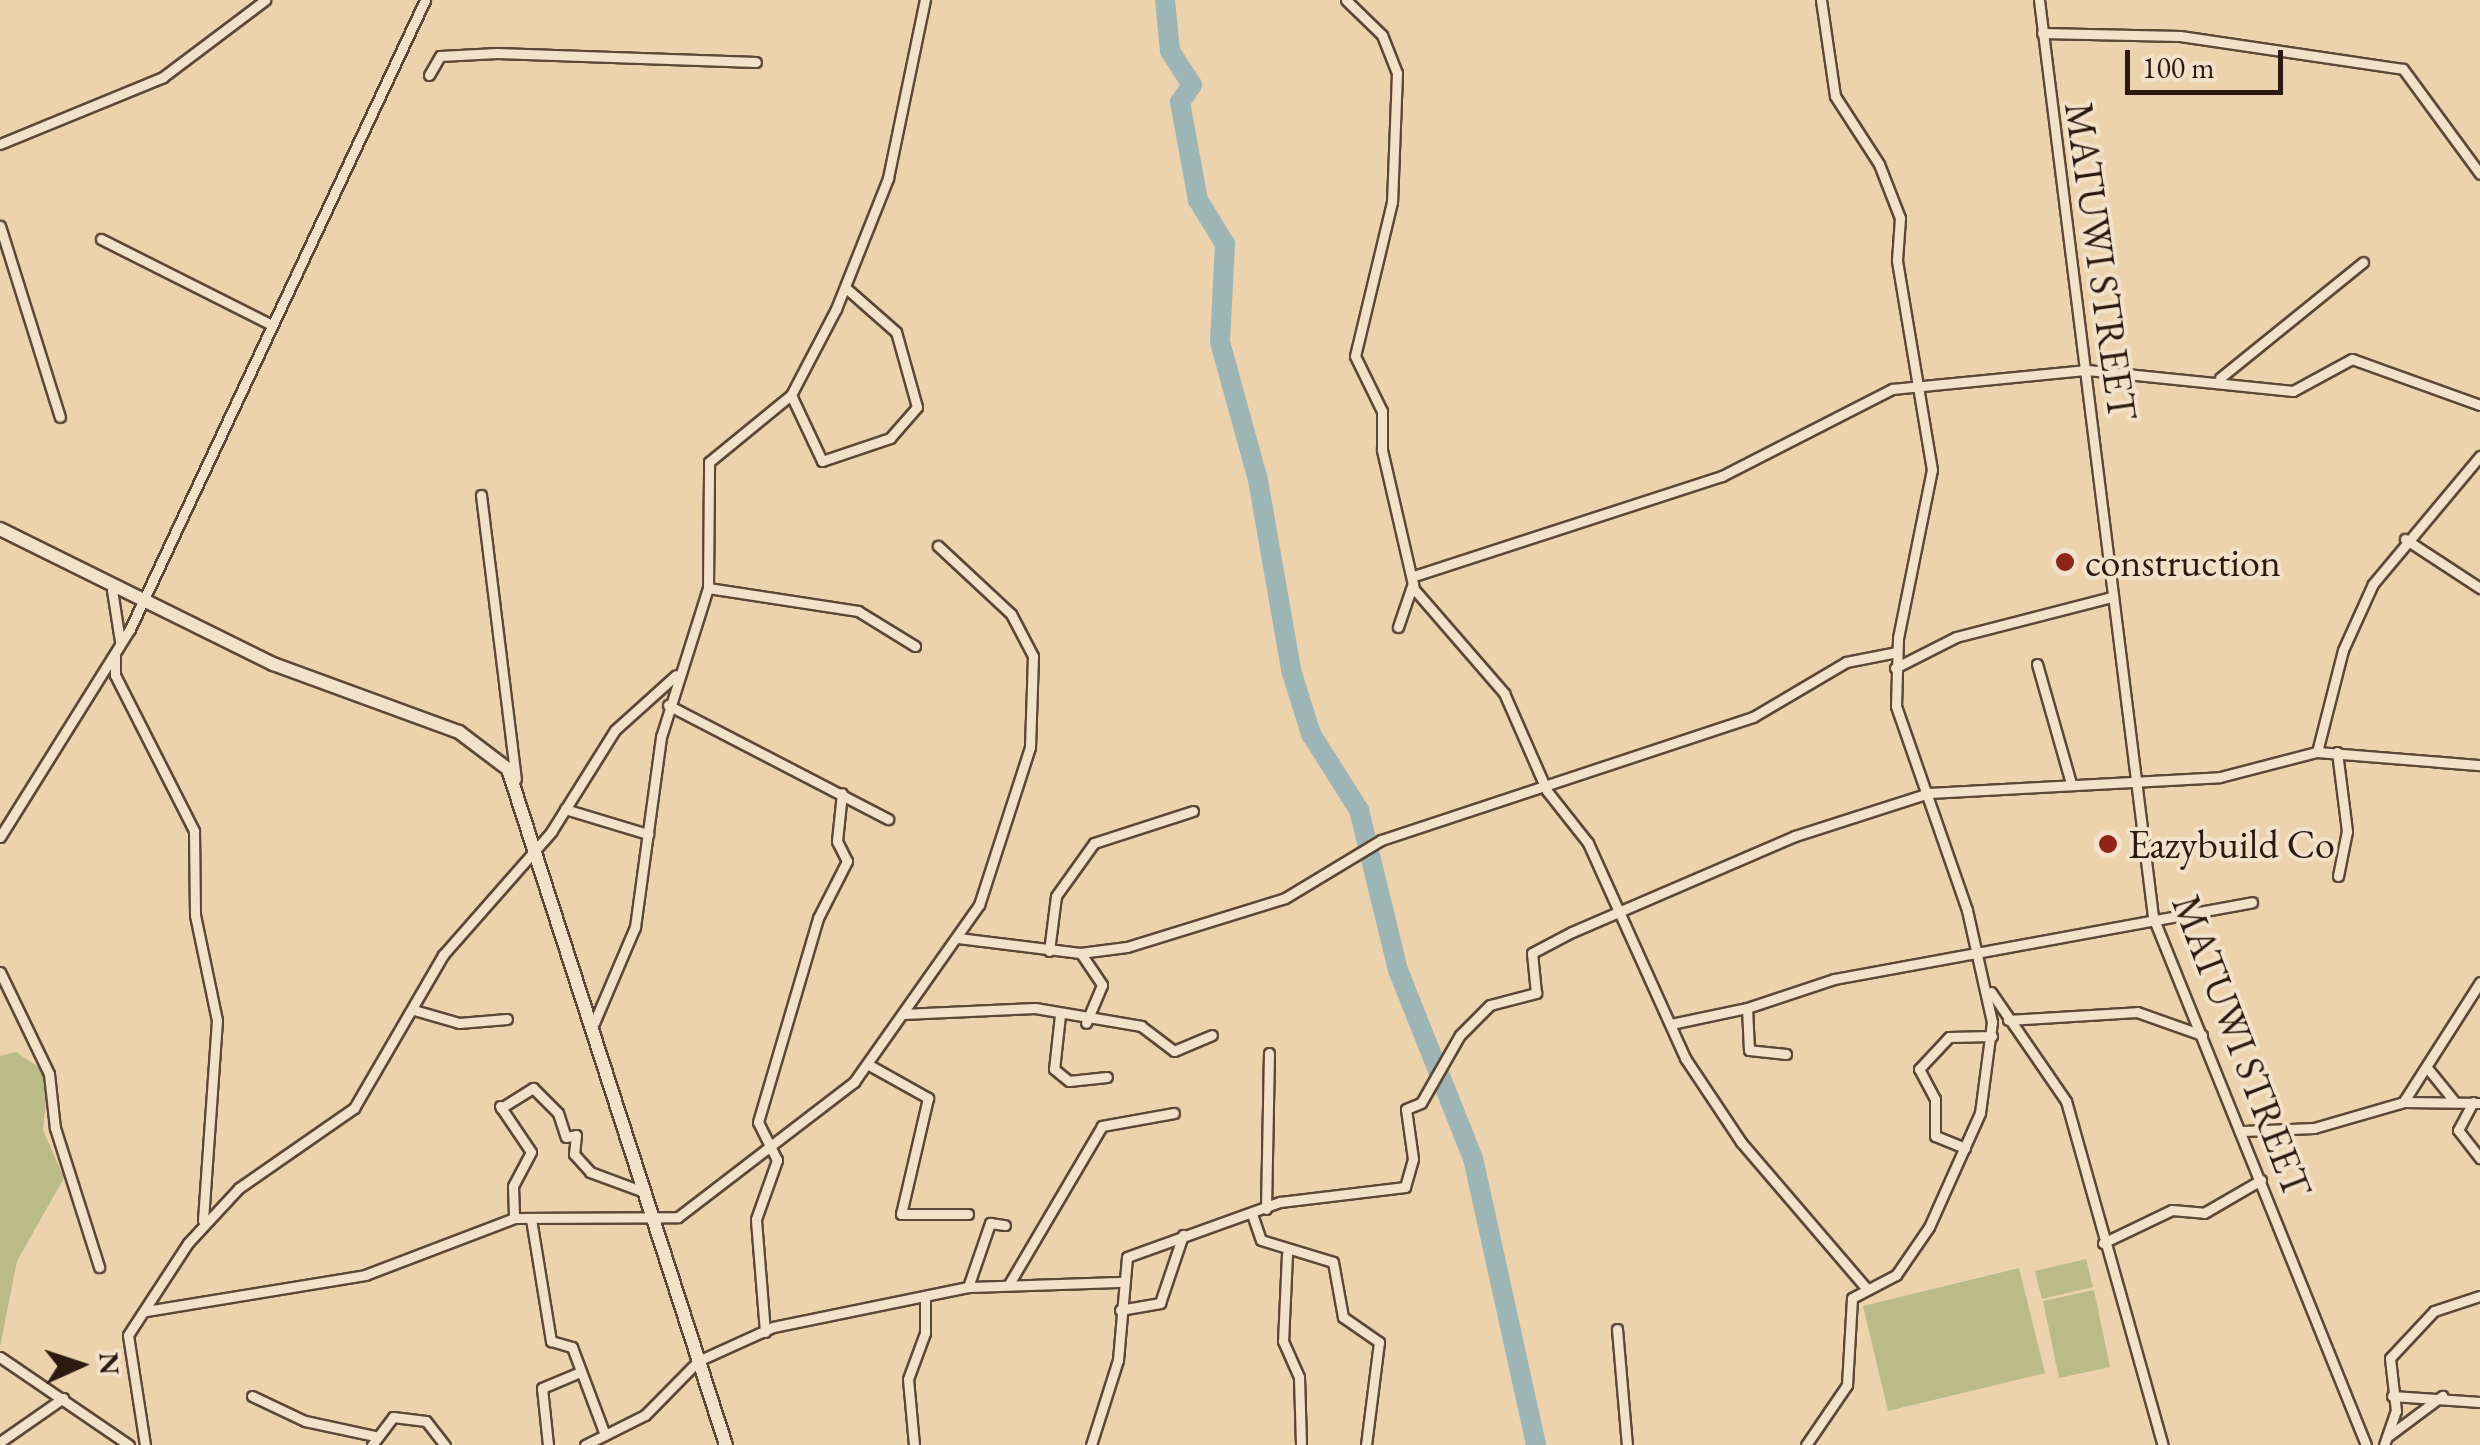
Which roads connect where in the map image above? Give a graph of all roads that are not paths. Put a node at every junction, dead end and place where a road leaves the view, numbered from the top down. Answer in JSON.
{"nodes":[{"id":1,"x":266,"y":0,"type":"edge"},
{"id":2,"x":425,"y":0,"type":"edge"},
{"id":3,"x":924,"y":0,"type":"edge"},
{"id":4,"x":1346,"y":0,"type":"edge"},
{"id":5,"x":1820,"y":0,"type":"edge"},
{"id":6,"x":2039,"y":0,"type":"edge"},
{"id":7,"x":2042,"y":33,"type":"junction"},
{"id":8,"x":756,"y":62,"type":"dead end"},
{"id":9,"x":430,"y":76,"type":"dead end"},
{"id":10,"x":0,"y":144,"type":"edge"},
{"id":11,"x":2480,"y":174,"type":"edge"},
{"id":12,"x":0,"y":226,"type":"edge"},
{"id":13,"x":101,"y":239,"type":"dead end"},
{"id":14,"x":2363,"y":262,"type":"dead end"},
{"id":15,"x":845,"y":288,"type":"junction"},
{"id":16,"x":270,"y":324,"type":"junction"},
{"id":17,"x":2087,"y":370,"type":"junction"},
{"id":18,"x":2220,"y":378,"type":"junction"},
{"id":19,"x":1922,"y":386,"type":"junction"},
{"id":20,"x":792,"y":396,"type":"junction"},
{"id":21,"x":2480,"y":405,"type":"edge"},
{"id":22,"x":60,"y":418,"type":"dead end"},
{"id":23,"x":2480,"y":456,"type":"edge"},
{"id":24,"x":481,"y":495,"type":"dead end"},
{"id":25,"x":0,"y":529,"type":"edge"},
{"id":26,"x":2405,"y":539,"type":"junction"},
{"id":27,"x":938,"y":546,"type":"dead end"},
{"id":28,"x":1414,"y":578,"type":"junction"},
{"id":29,"x":708,"y":588,"type":"junction"},
{"id":30,"x":2480,"y":588,"type":"edge"},
{"id":31,"x":112,"y":590,"type":"junction"},
{"id":32,"x":2112,"y":597,"type":"junction"},
{"id":33,"x":140,"y":605,"type":"junction"},
{"id":34,"x":1398,"y":627,"type":"dead end"},
{"id":35,"x":914,"y":646,"type":"dead end"},
{"id":36,"x":117,"y":649,"type":"junction"},
{"id":37,"x":1897,"y":652,"type":"junction"},
{"id":38,"x":2037,"y":664,"type":"dead end"},
{"id":39,"x":1895,"y":668,"type":"junction"},
{"id":40,"x":677,"y":674,"type":"junction"},
{"id":41,"x":668,"y":705,"type":"junction"},
{"id":42,"x":2317,"y":752,"type":"junction"},
{"id":43,"x":2337,"y":752,"type":"junction"},
{"id":44,"x":2480,"y":765,"type":"edge"},
{"id":45,"x":2133,"y":780,"type":"junction"},
{"id":46,"x":516,"y":783,"type":"junction"},
{"id":47,"x":2071,"y":784,"type":"junction"},
{"id":48,"x":1547,"y":791,"type":"junction"},
{"id":49,"x":842,"y":793,"type":"junction"},
{"id":50,"x":1929,"y":793,"type":"junction"},
{"id":51,"x":565,"y":809,"type":"junction"},
{"id":52,"x":1193,"y":811,"type":"dead end"},
{"id":53,"x":888,"y":819,"type":"dead end"},
{"id":54,"x":648,"y":834,"type":"junction"},
{"id":55,"x":0,"y":838,"type":"edge"},
{"id":56,"x":538,"y":846,"type":"junction"},
{"id":57,"x":2338,"y":876,"type":"dead end"},
{"id":58,"x":2252,"y":902,"type":"dead end"},
{"id":59,"x":1616,"y":914,"type":"junction"},
{"id":60,"x":2154,"y":916,"type":"junction"},
{"id":61,"x":958,"y":938,"type":"junction"},
{"id":62,"x":1049,"y":951,"type":"junction"},
{"id":63,"x":1080,"y":954,"type":"junction"},
{"id":64,"x":1979,"y":955,"type":"junction"},
{"id":65,"x":0,"y":972,"type":"edge"},
{"id":66,"x":1985,"y":981,"type":"junction"},
{"id":67,"x":2480,"y":982,"type":"edge"},
{"id":68,"x":2477,"y":999,"type":"edge"},
{"id":69,"x":1747,"y":1008,"type":"junction"},
{"id":70,"x":414,"y":1010,"type":"junction"},
{"id":71,"x":903,"y":1014,"type":"junction"},
{"id":72,"x":1060,"y":1015,"type":"junction"},
{"id":73,"x":508,"y":1019,"type":"dead end"},
{"id":74,"x":2008,"y":1020,"type":"junction"},
{"id":75,"x":594,"y":1023,"type":"junction"},
{"id":76,"x":1086,"y":1023,"type":"junction"},
{"id":77,"x":1672,"y":1024,"type":"junction"},
{"id":78,"x":1212,"y":1035,"type":"dead end"},
{"id":79,"x":2202,"y":1035,"type":"junction"},
{"id":80,"x":1992,"y":1036,"type":"junction"},
{"id":81,"x":1268,"y":1053,"type":"dead end"},
{"id":82,"x":1786,"y":1054,"type":"dead end"},
{"id":83,"x":868,"y":1065,"type":"junction"},
{"id":84,"x":2429,"y":1070,"type":"junction"},
{"id":85,"x":1107,"y":1078,"type":"dead end"},
{"id":86,"x":2453,"y":1100,"type":"junction"},
{"id":87,"x":2404,"y":1102,"type":"junction"},
{"id":88,"x":2476,"y":1102,"type":"edge"},
{"id":89,"x":1174,"y":1113,"type":"dead end"},
{"id":90,"x":2243,"y":1131,"type":"junction"},
{"id":91,"x":775,"y":1146,"type":"junction"},
{"id":92,"x":1965,"y":1148,"type":"junction"},
{"id":93,"x":2480,"y":1158,"type":"edge"},
{"id":94,"x":2261,"y":1180,"type":"junction"},
{"id":95,"x":644,"y":1192,"type":"junction"},
{"id":96,"x":1266,"y":1209,"type":"junction"},
{"id":97,"x":968,"y":1214,"type":"dead end"},
{"id":98,"x":1253,"y":1217,"type":"junction"},
{"id":99,"x":514,"y":1218,"type":"junction"},
{"id":100,"x":531,"y":1219,"type":"junction"},
{"id":101,"x":652,"y":1219,"type":"junction"},
{"id":102,"x":1005,"y":1225,"type":"dead end"},
{"id":103,"x":200,"y":1227,"type":"junction"},
{"id":104,"x":1183,"y":1235,"type":"junction"},
{"id":105,"x":2103,"y":1243,"type":"junction"},
{"id":106,"x":1286,"y":1254,"type":"junction"},
{"id":107,"x":99,"y":1267,"type":"dead end"},
{"id":108,"x":1120,"y":1282,"type":"junction"},
{"id":109,"x":1009,"y":1284,"type":"junction"},
{"id":110,"x":968,"y":1287,"type":"junction"},
{"id":111,"x":1866,"y":1288,"type":"junction"},
{"id":112,"x":925,"y":1296,"type":"junction"},
{"id":113,"x":2480,"y":1296,"type":"edge"},
{"id":114,"x":1120,"y":1310,"type":"junction"},
{"id":115,"x":146,"y":1311,"type":"junction"},
{"id":116,"x":1617,"y":1329,"type":"dead end"},
{"id":117,"x":764,"y":1332,"type":"junction"},
{"id":118,"x":0,"y":1357,"type":"edge"},
{"id":119,"x":698,"y":1361,"type":"junction"},
{"id":120,"x":580,"y":1372,"type":"junction"},
{"id":121,"x":2450,"y":1394,"type":"junction"},
{"id":122,"x":252,"y":1396,"type":"dead end"},
{"id":123,"x":2392,"y":1396,"type":"junction"},
{"id":124,"x":64,"y":1398,"type":"junction"},
{"id":125,"x":2480,"y":1402,"type":"edge"},
{"id":126,"x":606,"y":1434,"type":"junction"},
{"id":127,"x":374,"y":1440,"type":"edge"},
{"id":128,"x":2386,"y":1441,"type":"edge"},
{"id":129,"x":0,"y":1442,"type":"edge"},
{"id":130,"x":129,"y":1445,"type":"edge"},
{"id":131,"x":144,"y":1445,"type":"edge"},
{"id":132,"x":445,"y":1445,"type":"edge"},
{"id":133,"x":548,"y":1445,"type":"edge"},
{"id":134,"x":585,"y":1445,"type":"edge"},
{"id":135,"x":612,"y":1445,"type":"edge"},
{"id":136,"x":726,"y":1445,"type":"edge"},
{"id":137,"x":914,"y":1445,"type":"edge"},
{"id":138,"x":1091,"y":1445,"type":"edge"},
{"id":139,"x":1301,"y":1445,"type":"edge"},
{"id":140,"x":1366,"y":1445,"type":"edge"},
{"id":141,"x":1628,"y":1445,"type":"edge"},
{"id":142,"x":1806,"y":1445,"type":"edge"},
{"id":143,"x":2163,"y":1445,"type":"edge"},
{"id":144,"x":2366,"y":1445,"type":"edge"}],
"edges":[{"from":1,"to":10,"type":"street"},
{"from":2,"to":16,"type":"street"},
{"from":3,"to":15,"type":"street"},
{"from":4,"to":28,"type":"street"},
{"from":5,"to":19,"type":"street"},
{"from":6,"to":7,"type":"street","name":"MATUWI STREET"},
{"from":7,"to":11,"type":"street"},
{"from":7,"to":17,"type":"street","name":"MATUWI STREET"},
{"from":8,"to":9,"type":"street"},
{"from":12,"to":22,"type":"street"},
{"from":13,"to":16,"type":"street"},
{"from":14,"to":18,"type":"street"},
{"from":15,"to":20,"type":"street"},
{"from":15,"to":20,"type":"street"},
{"from":16,"to":33,"type":"street"},
{"from":17,"to":18,"type":"street"},
{"from":17,"to":19,"type":"street"},
{"from":17,"to":32,"type":"street","name":"MATUWI STREET"},
{"from":18,"to":21,"type":"street"},
{"from":19,"to":28,"type":"street"},
{"from":19,"to":37,"type":"street"},
{"from":20,"to":29,"type":"street"},
{"from":23,"to":26,"type":"street"},
{"from":24,"to":46,"type":"street"},
{"from":25,"to":31,"type":"street"},
{"from":26,"to":30,"type":"street"},
{"from":26,"to":42,"type":"street"},
{"from":27,"to":61,"type":"street"},
{"from":28,"to":34,"type":"street"},
{"from":28,"to":48,"type":"street"},
{"from":29,"to":35,"type":"street"},
{"from":29,"to":40,"type":"street"},
{"from":31,"to":33,"type":"street"},
{"from":31,"to":36,"type":"street"},
{"from":32,"to":39,"type":"street"},
{"from":32,"to":45,"type":"street","name":"MATUWI STREET"},
{"from":33,"to":36,"type":"street"},
{"from":33,"to":46,"type":"street"},
{"from":36,"to":55,"type":"street"},
{"from":36,"to":103,"type":"street"},
{"from":37,"to":39,"type":"street"},
{"from":37,"to":48,"type":"street"},
{"from":38,"to":47,"type":"street"},
{"from":39,"to":50,"type":"street"},
{"from":40,"to":41,"type":"street"},
{"from":40,"to":51,"type":"street"},
{"from":41,"to":49,"type":"street"},
{"from":41,"to":54,"type":"street"},
{"from":42,"to":43,"type":"street"},
{"from":42,"to":45,"type":"street"},
{"from":43,"to":44,"type":"street"},
{"from":43,"to":57,"type":"street"},
{"from":45,"to":47,"type":"street"},
{"from":45,"to":60,"type":"street","name":"MATUWI STREET"},
{"from":46,"to":56,"type":"street"},
{"from":47,"to":50,"type":"street"},
{"from":48,"to":59,"type":"street"},
{"from":48,"to":63,"type":"street"},
{"from":49,"to":53,"type":"street"},
{"from":49,"to":91,"type":"street"},
{"from":50,"to":59,"type":"street"},
{"from":50,"to":64,"type":"street"},
{"from":51,"to":54,"type":"street"},
{"from":51,"to":56,"type":"street"},
{"from":52,"to":62,"type":"street"},
{"from":54,"to":75,"type":"street"},
{"from":56,"to":70,"type":"street"},
{"from":56,"to":75,"type":"street"},
{"from":58,"to":60,"type":"street"},
{"from":59,"to":77,"type":"street"},
{"from":59,"to":96,"type":"street"},
{"from":60,"to":64,"type":"street"},
{"from":60,"to":79,"type":"street","name":"MATUWI STREET"},
{"from":61,"to":62,"type":"street"},
{"from":61,"to":71,"type":"street"},
{"from":62,"to":63,"type":"street"},
{"from":63,"to":76,"type":"street"},
{"from":64,"to":66,"type":"street"},
{"from":64,"to":69,"type":"street"},
{"from":65,"to":107,"type":"street"},
{"from":66,"to":74,"type":"street"},
{"from":66,"to":80,"type":"street"},
{"from":67,"to":68,"type":"street"},
{"from":68,"to":84,"type":"street"},
{"from":69,"to":77,"type":"street"},
{"from":69,"to":82,"type":"street"},
{"from":70,"to":73,"type":"street"},
{"from":70,"to":103,"type":"street"},
{"from":71,"to":72,"type":"street"},
{"from":71,"to":83,"type":"street"},
{"from":72,"to":76,"type":"street"},
{"from":72,"to":85,"type":"street"},
{"from":74,"to":79,"type":"street"},
{"from":74,"to":105,"type":"street"},
{"from":75,"to":95,"type":"street"},
{"from":76,"to":78,"type":"street"},
{"from":77,"to":111,"type":"street"},
{"from":79,"to":90,"type":"street","name":"MATUWI STREET"},
{"from":80,"to":92,"type":"street"},
{"from":80,"to":92,"type":"street"},
{"from":81,"to":96,"type":"street"},
{"from":83,"to":91,"type":"street"},
{"from":83,"to":97,"type":"street"},
{"from":84,"to":86,"type":"street"},
{"from":84,"to":87,"type":"street"},
{"from":86,"to":87,"type":"street"},
{"from":86,"to":88,"type":"street"},
{"from":87,"to":90,"type":"street"},
{"from":88,"to":93,"type":"street"},
{"from":89,"to":109,"type":"street"},
{"from":90,"to":94,"type":"street","name":"MATUWI STREET"},
{"from":91,"to":101,"type":"street"},
{"from":91,"to":117,"type":"street"},
{"from":92,"to":111,"type":"street"},
{"from":94,"to":105,"type":"street"},
{"from":94,"to":144,"type":"street","name":"MATUWI STREET"},
{"from":95,"to":99,"type":"street"},
{"from":95,"to":101,"type":"street"},
{"from":96,"to":98,"type":"street"},
{"from":98,"to":104,"type":"street"},
{"from":98,"to":106,"type":"street"},
{"from":99,"to":100,"type":"street"},
{"from":99,"to":115,"type":"street"},
{"from":100,"to":101,"type":"street"},
{"from":100,"to":120,"type":"street"},
{"from":101,"to":119,"type":"street"},
{"from":102,"to":110,"type":"street"},
{"from":103,"to":115,"type":"street"},
{"from":104,"to":108,"type":"street"},
{"from":104,"to":114,"type":"street"},
{"from":105,"to":143,"type":"street"},
{"from":106,"to":139,"type":"street"},
{"from":106,"to":140,"type":"street"},
{"from":108,"to":109,"type":"street"},
{"from":108,"to":114,"type":"street"},
{"from":109,"to":110,"type":"street"},
{"from":110,"to":112,"type":"street"},
{"from":111,"to":142,"type":"street"},
{"from":112,"to":117,"type":"street"},
{"from":112,"to":137,"type":"street"},
{"from":113,"to":123,"type":"street"},
{"from":114,"to":138,"type":"street"},
{"from":115,"to":131,"type":"street"},
{"from":116,"to":141,"type":"street"},
{"from":117,"to":119,"type":"street"},
{"from":118,"to":124,"type":"street"},
{"from":119,"to":126,"type":"street"},
{"from":119,"to":136,"type":"street"},
{"from":120,"to":126,"type":"street"},
{"from":120,"to":133,"type":"street"},
{"from":121,"to":123,"type":"street"},
{"from":121,"to":125,"type":"street"},
{"from":121,"to":128,"type":"street"},
{"from":122,"to":127,"type":"street"},
{"from":123,"to":128,"type":"street"},
{"from":124,"to":129,"type":"street"},
{"from":124,"to":130,"type":"street"},
{"from":126,"to":134,"type":"street"},
{"from":126,"to":135,"type":"street"},
{"from":127,"to":132,"type":"street"}]}
